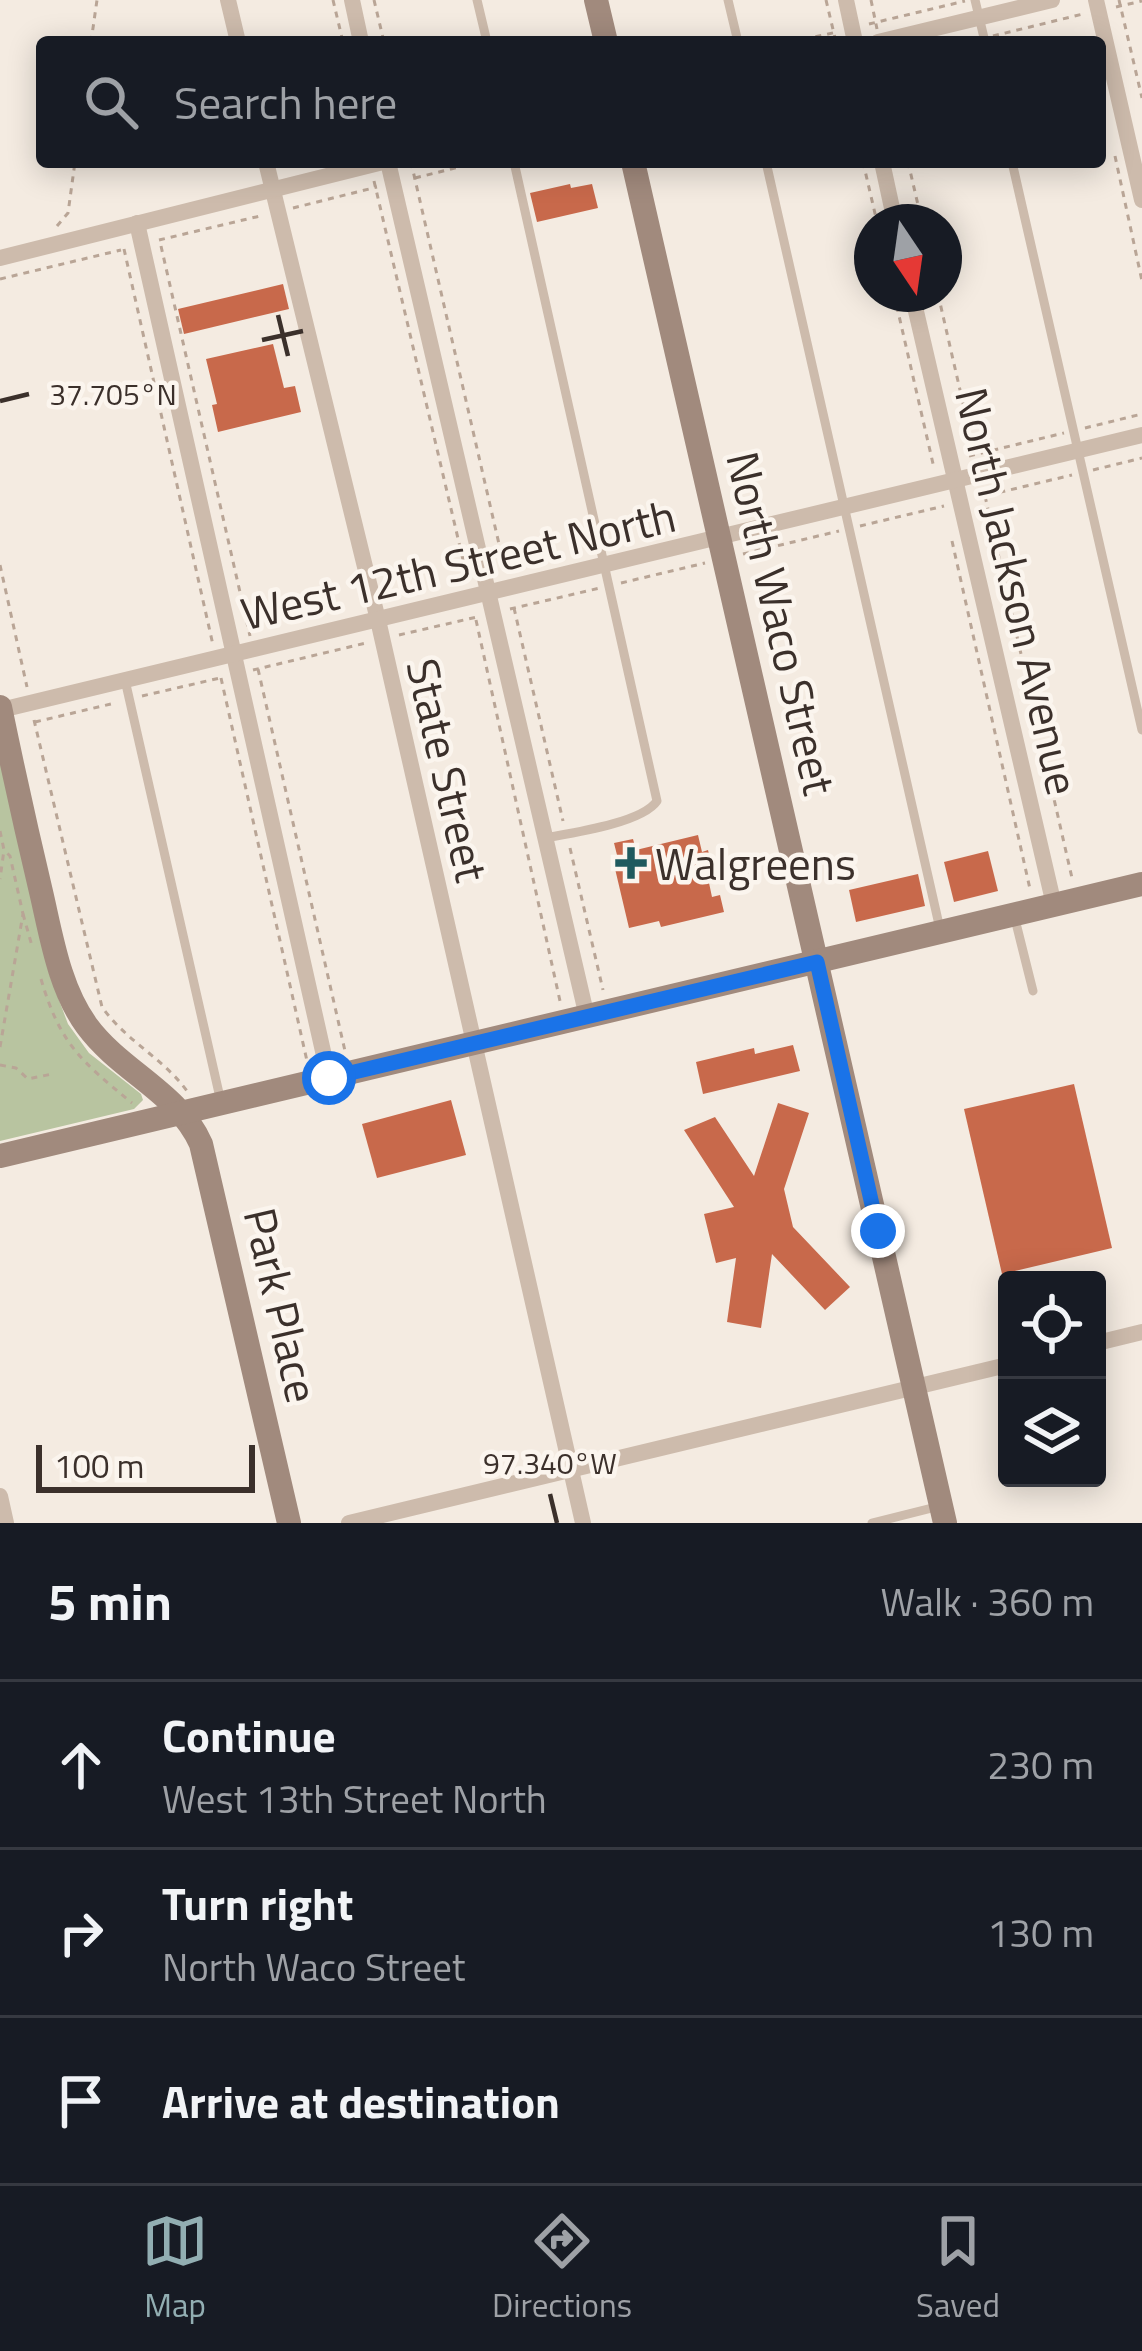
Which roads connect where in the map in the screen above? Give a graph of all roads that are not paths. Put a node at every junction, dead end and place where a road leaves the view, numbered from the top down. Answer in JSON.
{"nodes":[{"id":1,"x":228,"y":0,"type":"edge"},
{"id":2,"x":352,"y":0,"type":"edge"},
{"id":3,"x":477,"y":0,"type":"edge"},
{"id":4,"x":596,"y":0,"type":"edge"},
{"id":5,"x":728,"y":0,"type":"edge"},
{"id":6,"x":846,"y":0,"type":"edge"},
{"id":7,"x":1052,"y":0,"type":"edge"},
{"id":8,"x":1097,"y":5,"type":"edge"},
{"id":9,"x":975,"y":6,"type":"edge"},
{"id":10,"x":847,"y":34,"type":"edge"},
{"id":11,"x":237,"y":36,"type":"edge"},
{"id":12,"x":360,"y":36,"type":"edge"},
{"id":13,"x":486,"y":36,"type":"edge"},
{"id":14,"x":605,"y":36,"type":"edge"},
{"id":15,"x":737,"y":36,"type":"edge"},
{"id":16,"x":895,"y":36,"type":"edge"},
{"id":17,"x":983,"y":36,"type":"edge"},
{"id":18,"x":1104,"y":36,"type":"edge"},
{"id":19,"x":1106,"y":44,"type":"edge"},
{"id":20,"x":268,"y":168,"type":"edge"},
{"id":21,"x":362,"y":168,"type":"edge"},
{"id":22,"x":388,"y":168,"type":"edge"},
{"id":23,"x":515,"y":168,"type":"edge"},
{"id":24,"x":634,"y":168,"type":"edge"},
{"id":25,"x":767,"y":168,"type":"edge"},
{"id":26,"x":883,"y":168,"type":"edge"},
{"id":27,"x":1013,"y":168,"type":"edge"},
{"id":28,"x":273,"y":190,"type":"junction"},
{"id":29,"x":1142,"y":200,"type":"edge"},
{"id":30,"x":892,"y":204,"type":"edge"},
{"id":31,"x":137,"y":224,"type":"junction"},
{"id":32,"x":0,"y":258,"type":"edge"},
{"id":33,"x":915,"y":312,"type":"edge"},
{"id":34,"x":1142,"y":435,"type":"edge"},
{"id":35,"x":1078,"y":451,"type":"junction"},
{"id":36,"x":947,"y":483,"type":"junction"},
{"id":37,"x":844,"y":508,"type":"junction"},
{"id":38,"x":722,"y":548,"type":"junction"},
{"id":39,"x":606,"y":566,"type":"junction"},
{"id":40,"x":488,"y":594,"type":"junction"},
{"id":41,"x":378,"y":620,"type":"junction"},
{"id":42,"x":234,"y":654,"type":"junction"},
{"id":43,"x":125,"y":680,"type":"junction"},
{"id":44,"x":1,"y":711,"type":"edge"},
{"id":45,"x":1142,"y":730,"type":"edge"},
{"id":46,"x":545,"y":838,"type":"junction"},
{"id":47,"x":1142,"y":884,"type":"edge"},
{"id":48,"x":1054,"y":905,"type":"junction"},
{"id":49,"x":1014,"y":914,"type":"junction"},
{"id":50,"x":941,"y":932,"type":"junction"},
{"id":51,"x":817,"y":962,"type":"junction"},
{"id":52,"x":1033,"y":991,"type":"dead end"},
{"id":53,"x":587,"y":1016,"type":"junction"},
{"id":54,"x":472,"y":1044,"type":"junction"},
{"id":55,"x":329,"y":1078,"type":"junction"},
{"id":56,"x":185,"y":1101,"type":"junction"},
{"id":57,"x":221,"y":1102,"type":"junction"},
{"id":58,"x":0,"y":1156,"type":"edge"},
{"id":59,"x":1142,"y":1332,"type":"edge"},
{"id":60,"x":1106,"y":1341,"type":"edge"},
{"id":61,"x":998,"y":1367,"type":"edge"},
{"id":62,"x":914,"y":1388,"type":"junction"},
{"id":63,"x":571,"y":1471,"type":"junction"},
{"id":64,"x":0,"y":1496,"type":"edge"},
{"id":65,"x":943,"y":1514,"type":"edge"},
{"id":66,"x":6,"y":1523,"type":"edge"},
{"id":67,"x":290,"y":1523,"type":"edge"},
{"id":68,"x":349,"y":1523,"type":"edge"},
{"id":69,"x":583,"y":1523,"type":"edge"},
{"id":70,"x":872,"y":1523,"type":"edge"}],
"edges":[{"from":1,"to":11,"type":"street"},
{"from":2,"to":12,"type":"street"},
{"from":3,"to":13,"type":"lane"},
{"from":4,"to":14,"type":"street"},
{"from":5,"to":15,"type":"lane"},
{"from":6,"to":10,"type":"street"},
{"from":7,"to":9,"type":"street"},
{"from":8,"to":18,"type":"street"},
{"from":9,"to":16,"type":"street"},
{"from":9,"to":17,"type":"lane"},
{"from":19,"to":29,"type":"street"},
{"from":20,"to":28,"type":"street","name":"State Street"},
{"from":21,"to":28,"type":"street"},
{"from":22,"to":40,"type":"street"},
{"from":23,"to":39,"type":"lane"},
{"from":24,"to":38,"type":"street","name":"North Waco Street"},
{"from":25,"to":37,"type":"lane"},
{"from":26,"to":30,"type":"street"},
{"from":27,"to":35,"type":"lane"},
{"from":28,"to":31,"type":"street"},
{"from":28,"to":41,"type":"street","name":"State Street"},
{"from":31,"to":32,"type":"street"},
{"from":31,"to":42,"type":"street"},
{"from":33,"to":36,"type":"street","name":"North Jackson Avenue"},
{"from":34,"to":35,"type":"street","name":"West 12th Street North"},
{"from":35,"to":36,"type":"street","name":"West 12th Street North"},
{"from":35,"to":45,"type":"lane"},
{"from":36,"to":37,"type":"street","name":"West 12th Street North"},
{"from":36,"to":48,"type":"street","name":"North Jackson Avenue"},
{"from":37,"to":38,"type":"street","name":"West 12th Street North"},
{"from":37,"to":50,"type":"lane"},
{"from":38,"to":39,"type":"street","name":"West 12th Street North"},
{"from":38,"to":51,"type":"street","name":"North Waco Street"},
{"from":39,"to":40,"type":"street","name":"West 12th Street North"},
{"from":39,"to":46,"type":"lane"},
{"from":40,"to":41,"type":"street","name":"West 12th Street North"},
{"from":40,"to":46,"type":"street"},
{"from":41,"to":42,"type":"street","name":"West 12th Street North"},
{"from":41,"to":54,"type":"street","name":"State Street"},
{"from":42,"to":43,"type":"street","name":"West 12th Street North"},
{"from":42,"to":55,"type":"street"},
{"from":43,"to":44,"type":"street","name":"West 12th Street North"},
{"from":43,"to":57,"type":"lane"},
{"from":44,"to":56,"type":"street"},
{"from":46,"to":53,"type":"street"},
{"from":47,"to":48,"type":"street"},
{"from":48,"to":49,"type":"street"},
{"from":49,"to":50,"type":"street"},
{"from":49,"to":52,"type":"lane"},
{"from":50,"to":51,"type":"street"},
{"from":51,"to":53,"type":"street"},
{"from":51,"to":62,"type":"street","name":"North Waco Street"},
{"from":53,"to":54,"type":"street"},
{"from":54,"to":55,"type":"street"},
{"from":54,"to":63,"type":"street","name":"State Street"},
{"from":55,"to":57,"type":"street"},
{"from":56,"to":57,"type":"street"},
{"from":56,"to":58,"type":"street"},
{"from":56,"to":67,"type":"street","name":"Park Place"},
{"from":59,"to":60,"type":"street"},
{"from":61,"to":62,"type":"street"},
{"from":62,"to":63,"type":"street"},
{"from":62,"to":65,"type":"street","name":"North Waco Street"},
{"from":63,"to":68,"type":"street"},
{"from":63,"to":69,"type":"street","name":"State Street"},
{"from":64,"to":66,"type":"street"},
{"from":65,"to":70,"type":"lane"}]}
